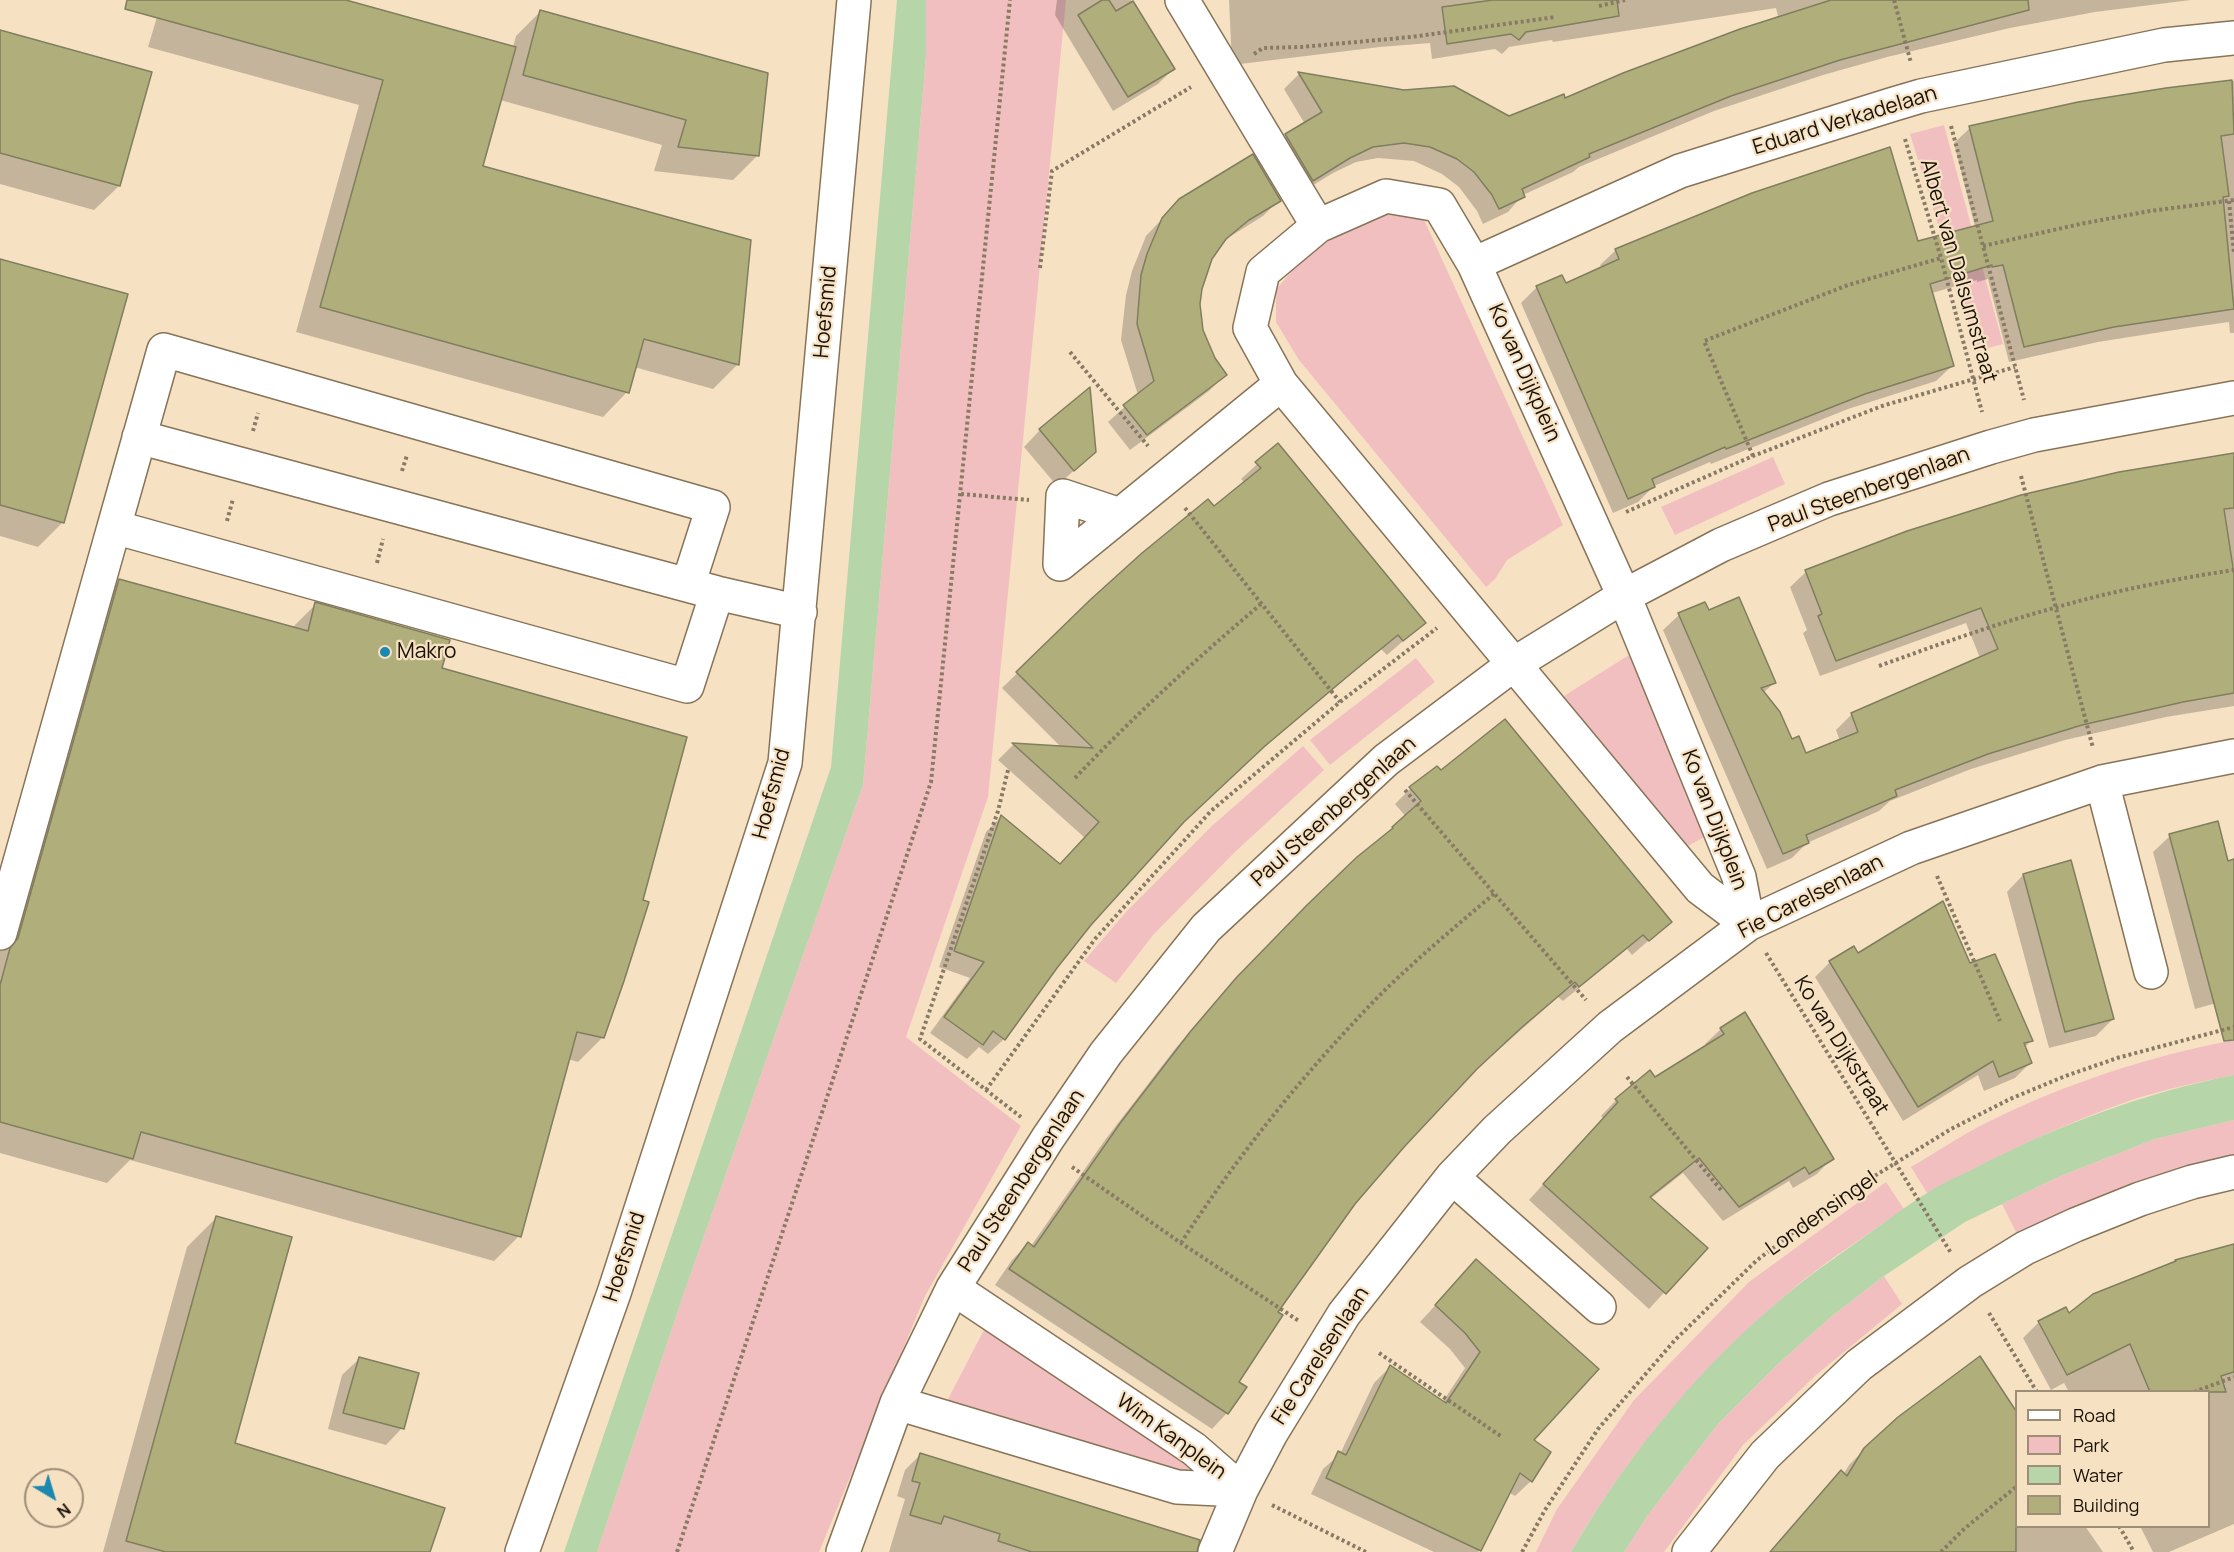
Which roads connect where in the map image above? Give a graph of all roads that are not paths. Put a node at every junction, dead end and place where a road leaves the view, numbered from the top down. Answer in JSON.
{"nodes":[{"id":1,"x":854,"y":0,"type":"edge"},
{"id":2,"x":1182,"y":0,"type":"edge"},
{"id":3,"x":2234,"y":38,"type":"edge"},
{"id":4,"x":1318,"y":226,"type":"junction"},
{"id":5,"x":1474,"y":264,"type":"junction"},
{"id":6,"x":1281,"y":384,"type":"junction"},
{"id":7,"x":2234,"y":398,"type":"edge"},
{"id":8,"x":139,"y":437,"type":"junction"},
{"id":9,"x":1120,"y":515,"type":"junction"},
{"id":10,"x":114,"y":527,"type":"junction"},
{"id":11,"x":702,"y":589,"type":"junction"},
{"id":12,"x":1624,"y":596,"type":"junction"},
{"id":13,"x":800,"y":612,"type":"junction"},
{"id":14,"x":1514,"y":664,"type":"junction"},
{"id":15,"x":2234,"y":756,"type":"edge"},
{"id":16,"x":2102,"y":782,"type":"junction"},
{"id":17,"x":1748,"y":924,"type":"junction"},
{"id":18,"x":0,"y":933,"type":"edge"},
{"id":19,"x":2151,"y":972,"type":"dead end"},
{"id":20,"x":2234,"y":1172,"type":"edge"},
{"id":21,"x":1452,"y":1177,"type":"junction"},
{"id":22,"x":953,"y":1288,"type":"junction"},
{"id":23,"x":1599,"y":1307,"type":"dead end"},
{"id":24,"x":897,"y":1403,"type":"junction"},
{"id":25,"x":1241,"y":1490,"type":"junction"},
{"id":26,"x":522,"y":1552,"type":"edge"},
{"id":27,"x":843,"y":1552,"type":"edge"},
{"id":28,"x":1215,"y":1552,"type":"edge"},
{"id":29,"x":1689,"y":1552,"type":"edge"}],
"edges":[{"from":1,"to":13,"type":"street","name":"Hoefsmid"},
{"from":2,"to":4,"type":"street"},
{"from":3,"to":5,"type":"street","name":"Eduard Verkadelaan"},
{"from":4,"to":5,"type":"street","name":"Ko van Dijkplein"},
{"from":4,"to":6,"type":"street","name":"Ko van Dijkplein"},
{"from":5,"to":12,"type":"street","name":"Ko van Dijkplein"},
{"from":6,"to":9,"type":"street"},
{"from":6,"to":14,"type":"street","name":"Ko van Dijkplein"},
{"from":7,"to":12,"type":"street","name":"Paul Steenbergenlaan"},
{"from":8,"to":10,"type":"street"},
{"from":8,"to":11,"type":"street"},
{"from":8,"to":11,"type":"street"},
{"from":9,"to":9,"type":"street"},
{"from":10,"to":11,"type":"street"},
{"from":10,"to":18,"type":"street"},
{"from":11,"to":13,"type":"street"},
{"from":12,"to":14,"type":"street","name":"Paul Steenbergenlaan"},
{"from":12,"to":17,"type":"street","name":"Ko van Dijkplein"},
{"from":13,"to":26,"type":"street","name":"Hoefsmid"},
{"from":14,"to":17,"type":"street","name":"Ko van Dijkplein"},
{"from":14,"to":22,"type":"street","name":"Paul Steenbergenlaan"},
{"from":15,"to":16,"type":"street","name":"Fie Carelsenlaan"},
{"from":16,"to":17,"type":"street","name":"Fie Carelsenlaan"},
{"from":16,"to":19,"type":"street"},
{"from":17,"to":21,"type":"street","name":"Fie Carelsenlaan"},
{"from":20,"to":29,"type":"street"},
{"from":21,"to":23,"type":"street"},
{"from":21,"to":25,"type":"street","name":"Fie Carelsenlaan"},
{"from":22,"to":24,"type":"street","name":"Paul Steenbergenlaan"},
{"from":22,"to":25,"type":"street","name":"Wim Kanplein"},
{"from":24,"to":25,"type":"street","name":"Wim Kanplein"},
{"from":24,"to":27,"type":"street","name":"Paul Steenbergenlaan"},
{"from":25,"to":28,"type":"street","name":"Fie Carelsenlaan"}]}
